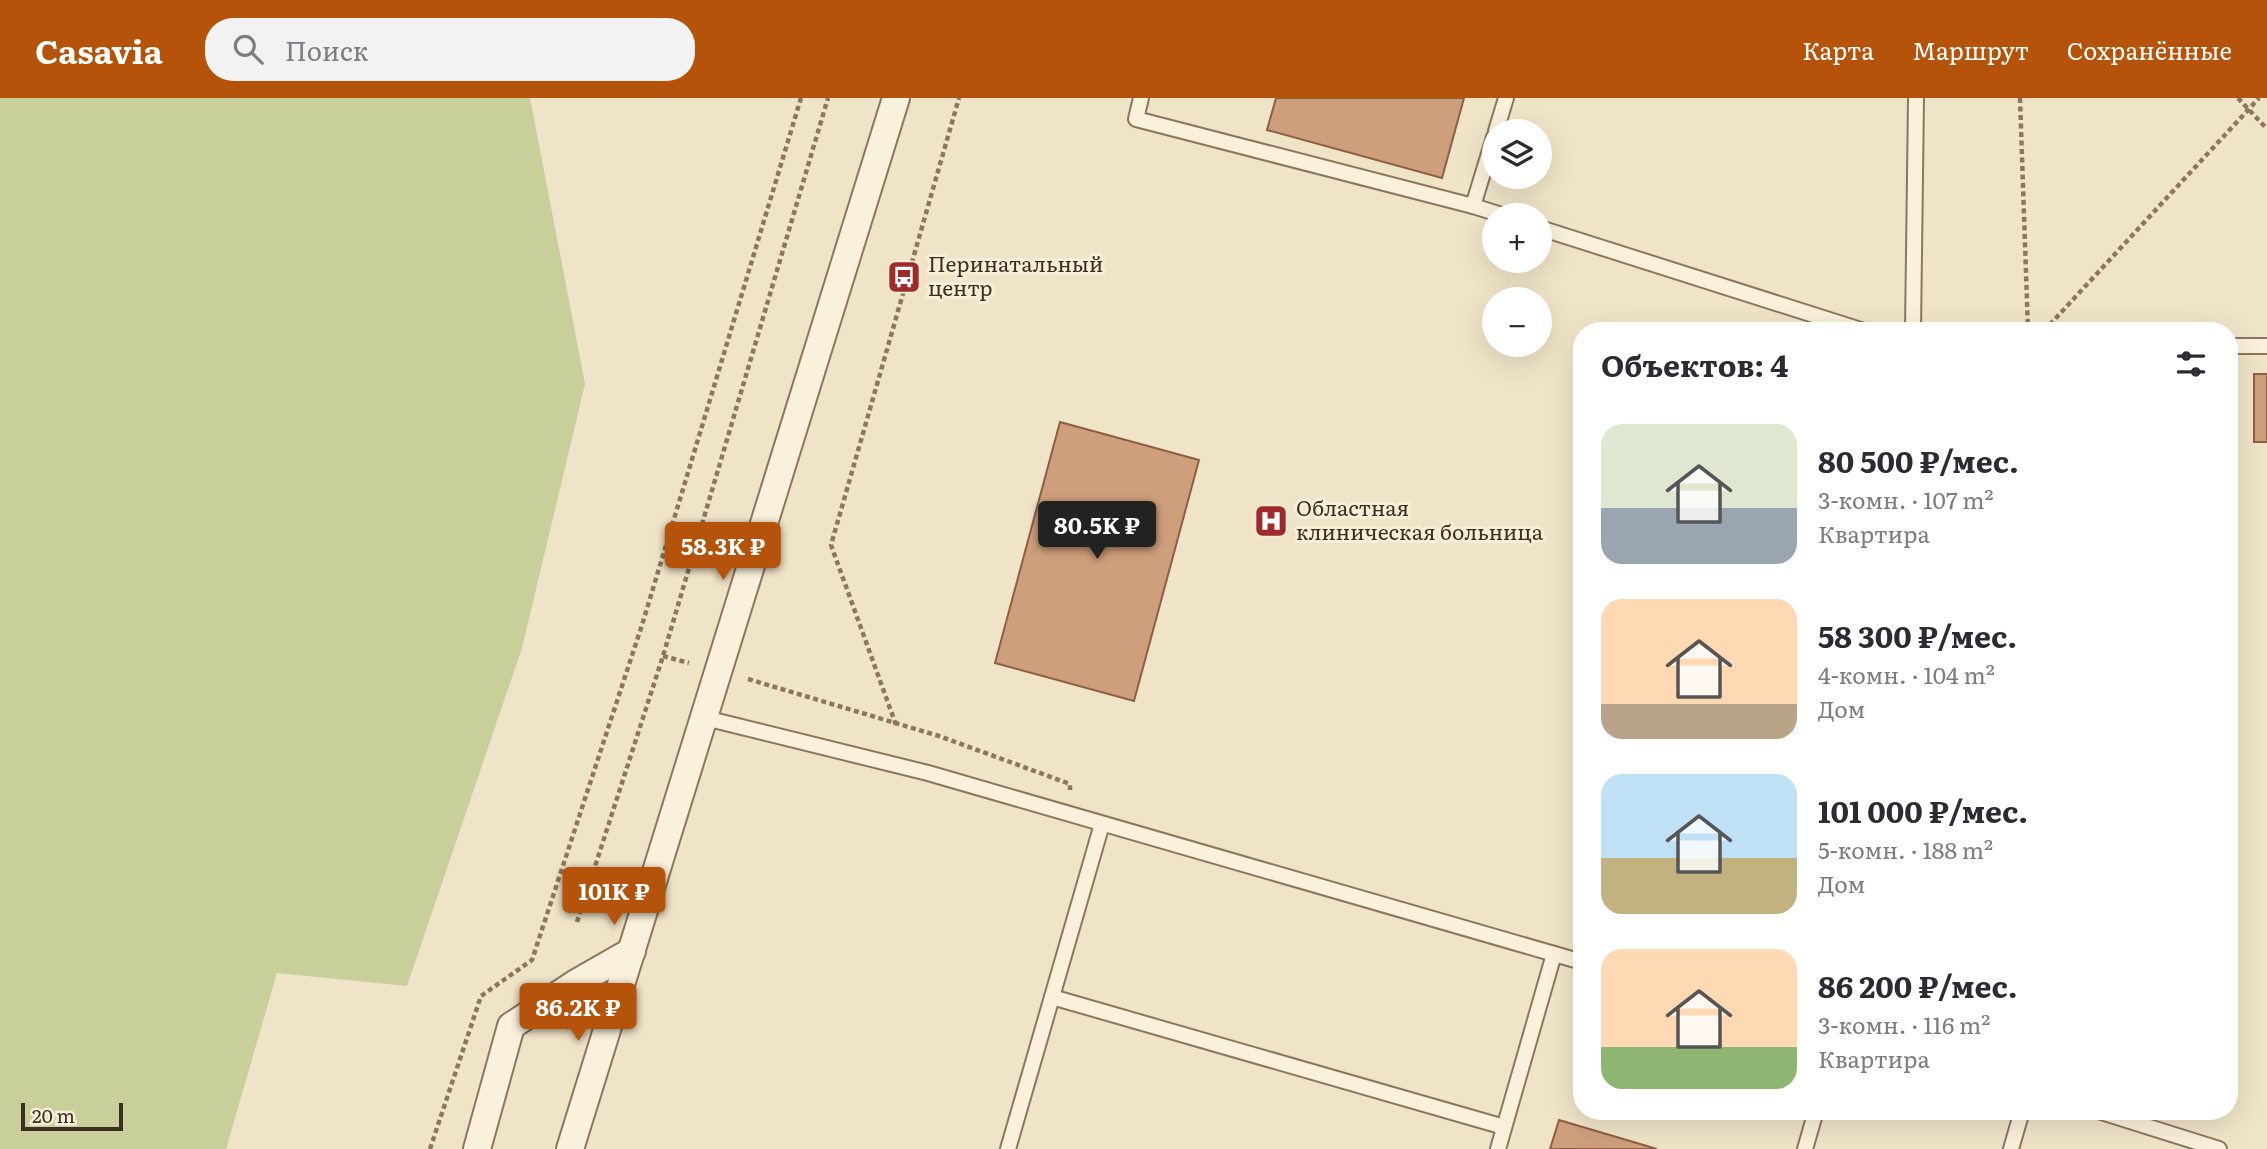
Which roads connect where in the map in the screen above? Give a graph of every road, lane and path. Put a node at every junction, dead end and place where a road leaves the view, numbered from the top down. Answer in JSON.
{"nodes":[{"id":1,"x":801,"y":98,"type":"edge"},
{"id":2,"x":828,"y":98,"type":"edge"},
{"id":3,"x":896,"y":98,"type":"edge"},
{"id":4,"x":959,"y":98,"type":"edge"},
{"id":5,"x":1141,"y":98,"type":"edge"},
{"id":6,"x":1506,"y":98,"type":"edge"},
{"id":7,"x":1916,"y":98,"type":"edge"},
{"id":8,"x":2020,"y":98,"type":"edge"},
{"id":9,"x":2238,"y":98,"type":"edge"},
{"id":10,"x":2259,"y":98,"type":"edge"},
{"id":11,"x":2247,"y":109,"type":"junction"},
{"id":12,"x":1500,"y":119,"type":"edge"},
{"id":13,"x":2267,"y":129,"type":"edge"},
{"id":14,"x":1482,"y":176,"type":"edge"},
{"id":15,"x":1473,"y":206,"type":"junction"},
{"id":16,"x":1482,"y":209,"type":"edge"},
{"id":17,"x":1552,"y":232,"type":"edge"},
{"id":18,"x":1836,"y":322,"type":"edge"},
{"id":19,"x":1913,"y":322,"type":"edge"},
{"id":20,"x":2028,"y":322,"type":"edge"},
{"id":21,"x":2052,"y":322,"type":"edge"},
{"id":22,"x":2238,"y":346,"type":"edge"},
{"id":23,"x":2267,"y":346,"type":"edge"},
{"id":24,"x":663,"y":656,"type":"junction"},
{"id":25,"x":720,"y":670,"type":"junction"},
{"id":26,"x":705,"y":718,"type":"junction"},
{"id":27,"x":897,"y":725,"type":"junction"},
{"id":28,"x":939,"y":736,"type":"dead end"},
{"id":29,"x":1102,"y":824,"type":"junction"},
{"id":30,"x":578,"y":922,"type":"dead end"},
{"id":31,"x":632,"y":951,"type":"junction"},
{"id":32,"x":1554,"y":954,"type":"junction"},
{"id":33,"x":1573,"y":959,"type":"edge"},
{"id":34,"x":1052,"y":997,"type":"junction"},
{"id":35,"x":1813,"y":1120,"type":"edge"},
{"id":36,"x":2019,"y":1120,"type":"edge"},
{"id":37,"x":2127,"y":1120,"type":"edge"},
{"id":38,"x":1504,"y":1127,"type":"junction"},
{"id":39,"x":430,"y":1149,"type":"edge"},
{"id":40,"x":477,"y":1149,"type":"edge"},
{"id":41,"x":570,"y":1149,"type":"edge"},
{"id":42,"x":1008,"y":1149,"type":"edge"},
{"id":43,"x":1497,"y":1149,"type":"edge"},
{"id":44,"x":1805,"y":1149,"type":"edge"},
{"id":45,"x":2011,"y":1149,"type":"edge"},
{"id":46,"x":2219,"y":1149,"type":"edge"}],
"edges":[{"from":1,"to":39,"type":"path"},
{"from":2,"to":24,"type":"path"},
{"from":3,"to":25,"type":"street"},
{"from":4,"to":27,"type":"path"},
{"from":5,"to":15,"type":"lane"},
{"from":6,"to":12,"type":"lane"},
{"from":7,"to":19,"type":"lane"},
{"from":8,"to":20,"type":"path"},
{"from":9,"to":11,"type":"path"},
{"from":10,"to":11,"type":"path"},
{"from":11,"to":13,"type":"path"},
{"from":11,"to":21,"type":"path"},
{"from":14,"to":15,"type":"lane"},
{"from":15,"to":16,"type":"lane"},
{"from":17,"to":18,"type":"lane"},
{"from":22,"to":23,"type":"lane"},
{"from":24,"to":25,"type":"path"},
{"from":24,"to":30,"type":"path"},
{"from":25,"to":26,"type":"street"},
{"from":25,"to":27,"type":"path"},
{"from":26,"to":29,"type":"lane"},
{"from":26,"to":31,"type":"street"},
{"from":27,"to":28,"type":"path"},
{"from":29,"to":32,"type":"lane"},
{"from":29,"to":34,"type":"lane"},
{"from":31,"to":40,"type":"street"},
{"from":31,"to":41,"type":"street"},
{"from":32,"to":33,"type":"lane"},
{"from":32,"to":38,"type":"lane"},
{"from":34,"to":38,"type":"lane"},
{"from":34,"to":42,"type":"lane"},
{"from":35,"to":44,"type":"lane"},
{"from":36,"to":45,"type":"lane"},
{"from":37,"to":46,"type":"lane"},
{"from":38,"to":43,"type":"lane"}]}
